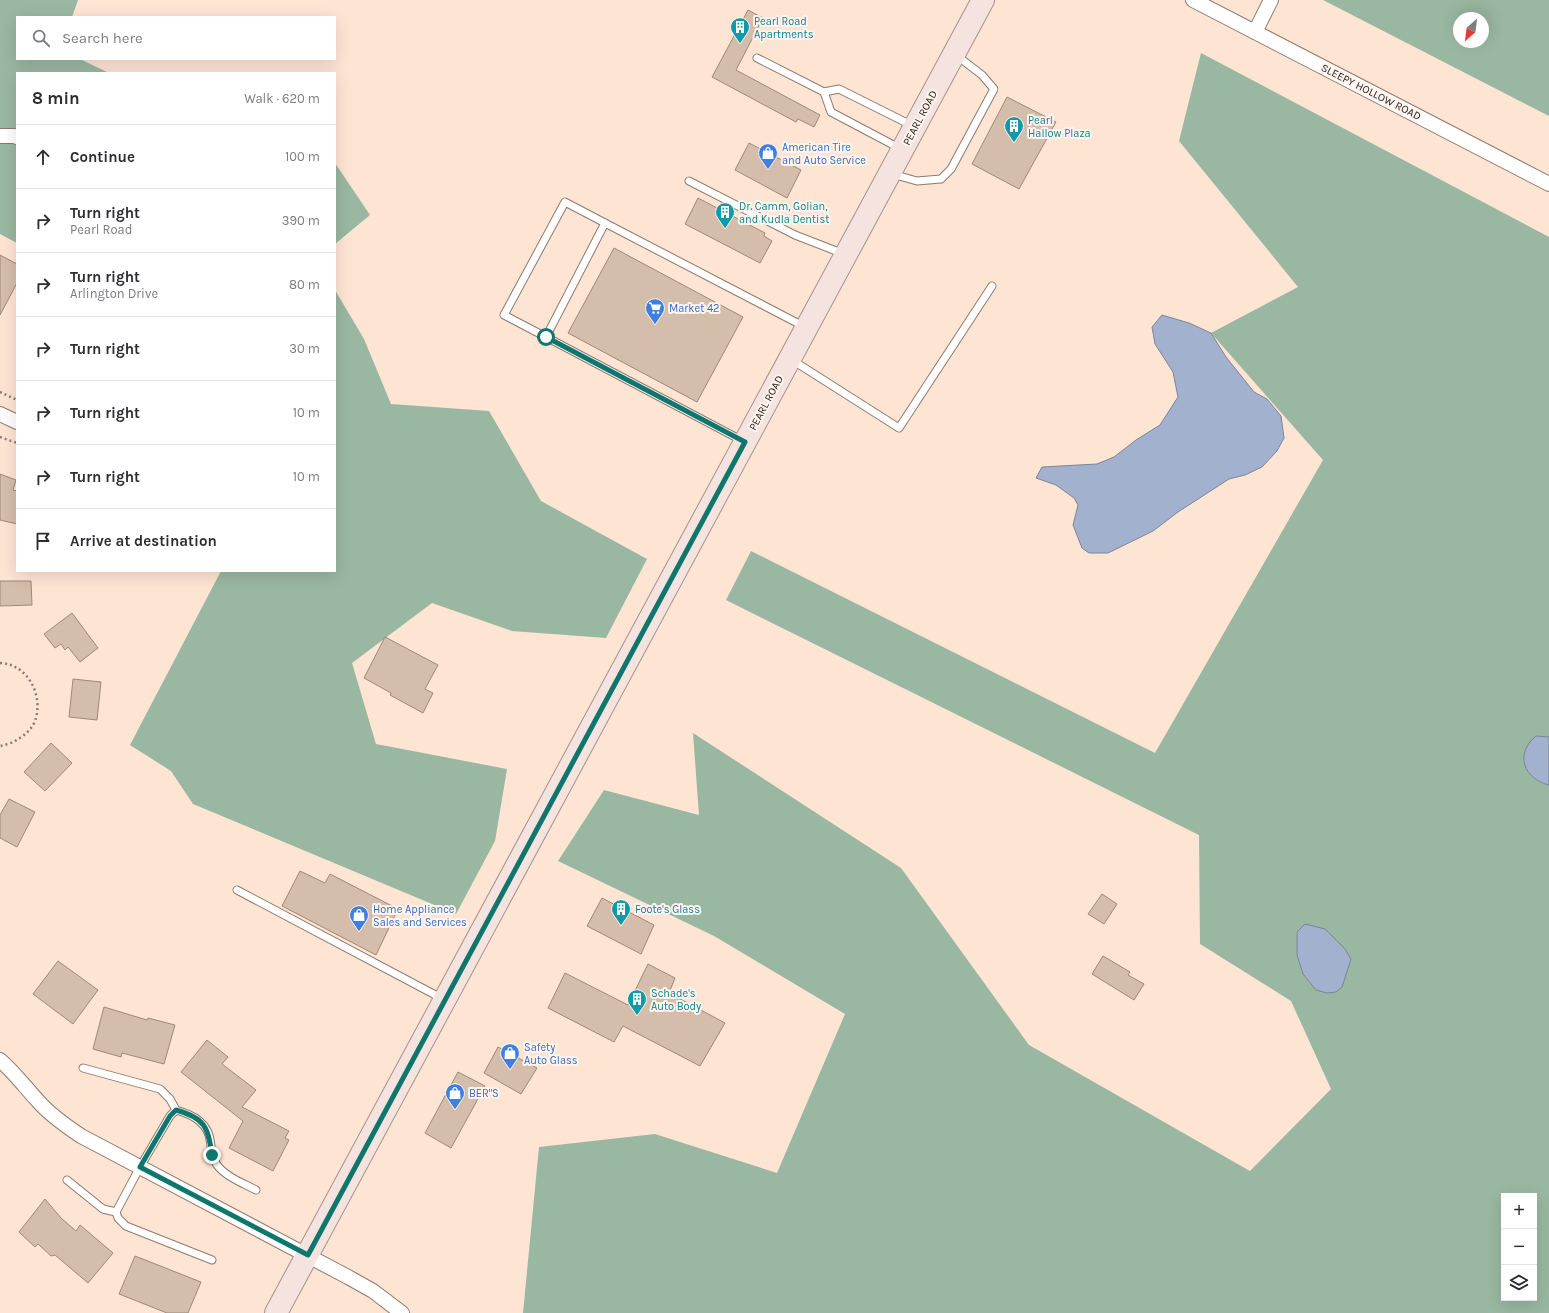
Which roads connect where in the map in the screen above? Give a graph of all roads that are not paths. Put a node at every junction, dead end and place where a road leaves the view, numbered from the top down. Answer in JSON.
{"nodes":[{"id":1,"x":983,"y":0,"type":"edge"},
{"id":2,"x":1193,"y":0,"type":"edge"},
{"id":3,"x":1271,"y":0,"type":"edge"},
{"id":4,"x":1254,"y":32,"type":"junction"},
{"id":5,"x":955,"y":54,"type":"junction"},
{"id":6,"x":758,"y":58,"type":"dead end"},
{"id":7,"x":824,"y":92,"type":"junction"},
{"id":8,"x":915,"y":126,"type":"junction"},
{"id":9,"x":0,"y":136,"type":"edge"},
{"id":10,"x":16,"y":137,"type":"edge"},
{"id":11,"x":902,"y":150,"type":"junction"},
{"id":12,"x":890,"y":173,"type":"junction"},
{"id":13,"x":689,"y":180,"type":"dead end"},
{"id":14,"x":1549,"y":184,"type":"edge"},
{"id":15,"x":605,"y":223,"type":"junction"},
{"id":16,"x":846,"y":254,"type":"junction"},
{"id":17,"x":992,"y":286,"type":"dead end"},
{"id":18,"x":807,"y":328,"type":"junction"},
{"id":19,"x":546,"y":337,"type":"junction"},
{"id":20,"x":790,"y":359,"type":"junction"},
{"id":21,"x":0,"y":414,"type":"edge"},
{"id":22,"x":16,"y":422,"type":"edge"},
{"id":23,"x":745,"y":442,"type":"junction"},
{"id":24,"x":237,"y":890,"type":"dead end"},
{"id":25,"x":445,"y":1000,"type":"junction"},
{"id":26,"x":0,"y":1060,"type":"edge"},
{"id":27,"x":83,"y":1068,"type":"dead end"},
{"id":28,"x":176,"y":1110,"type":"junction"},
{"id":29,"x":140,"y":1167,"type":"junction"},
{"id":30,"x":67,"y":1180,"type":"dead end"},
{"id":31,"x":256,"y":1190,"type":"dead end"},
{"id":32,"x":116,"y":1212,"type":"junction"},
{"id":33,"x":308,"y":1255,"type":"junction"},
{"id":34,"x":212,"y":1260,"type":"dead end"},
{"id":35,"x":276,"y":1313,"type":"edge"},
{"id":36,"x":402,"y":1313,"type":"edge"}],
"edges":[{"from":1,"to":5,"type":"main road","name":"PEARL ROAD"},
{"from":2,"to":4,"type":"street","name":"SLEEPY HOLLOW ROAD"},
{"from":3,"to":4,"type":"street"},
{"from":4,"to":14,"type":"street","name":"SLEEPY HOLLOW ROAD"},
{"from":5,"to":8,"type":"main road","name":"PEARL ROAD"},
{"from":5,"to":12,"type":"lane"},
{"from":6,"to":7,"type":"lane"},
{"from":7,"to":8,"type":"lane"},
{"from":7,"to":11,"type":"lane"},
{"from":8,"to":11,"type":"main road","name":"PEARL ROAD"},
{"from":9,"to":10,"type":"street"},
{"from":11,"to":12,"type":"main road","name":"PEARL ROAD"},
{"from":12,"to":16,"type":"main road","name":"PEARL ROAD"},
{"from":13,"to":16,"type":"lane"},
{"from":15,"to":18,"type":"lane"},
{"from":15,"to":19,"type":"lane"},
{"from":15,"to":19,"type":"lane"},
{"from":16,"to":18,"type":"main road","name":"PEARL ROAD"},
{"from":17,"to":20,"type":"lane"},
{"from":18,"to":20,"type":"main road","name":"PEARL ROAD"},
{"from":19,"to":23,"type":"lane"},
{"from":20,"to":23,"type":"main road","name":"PEARL ROAD"},
{"from":21,"to":22,"type":"street"},
{"from":23,"to":25,"type":"main road","name":"PEARL ROAD"},
{"from":24,"to":25,"type":"lane"},
{"from":25,"to":33,"type":"main road","name":"PEARL ROAD"},
{"from":26,"to":29,"type":"street"},
{"from":27,"to":28,"type":"lane"},
{"from":28,"to":29,"type":"lane"},
{"from":28,"to":31,"type":"lane"},
{"from":29,"to":32,"type":"lane"},
{"from":29,"to":33,"type":"street"},
{"from":30,"to":32,"type":"lane"},
{"from":32,"to":34,"type":"lane"},
{"from":33,"to":35,"type":"main road","name":"PEARL ROAD"},
{"from":33,"to":36,"type":"street"}]}
